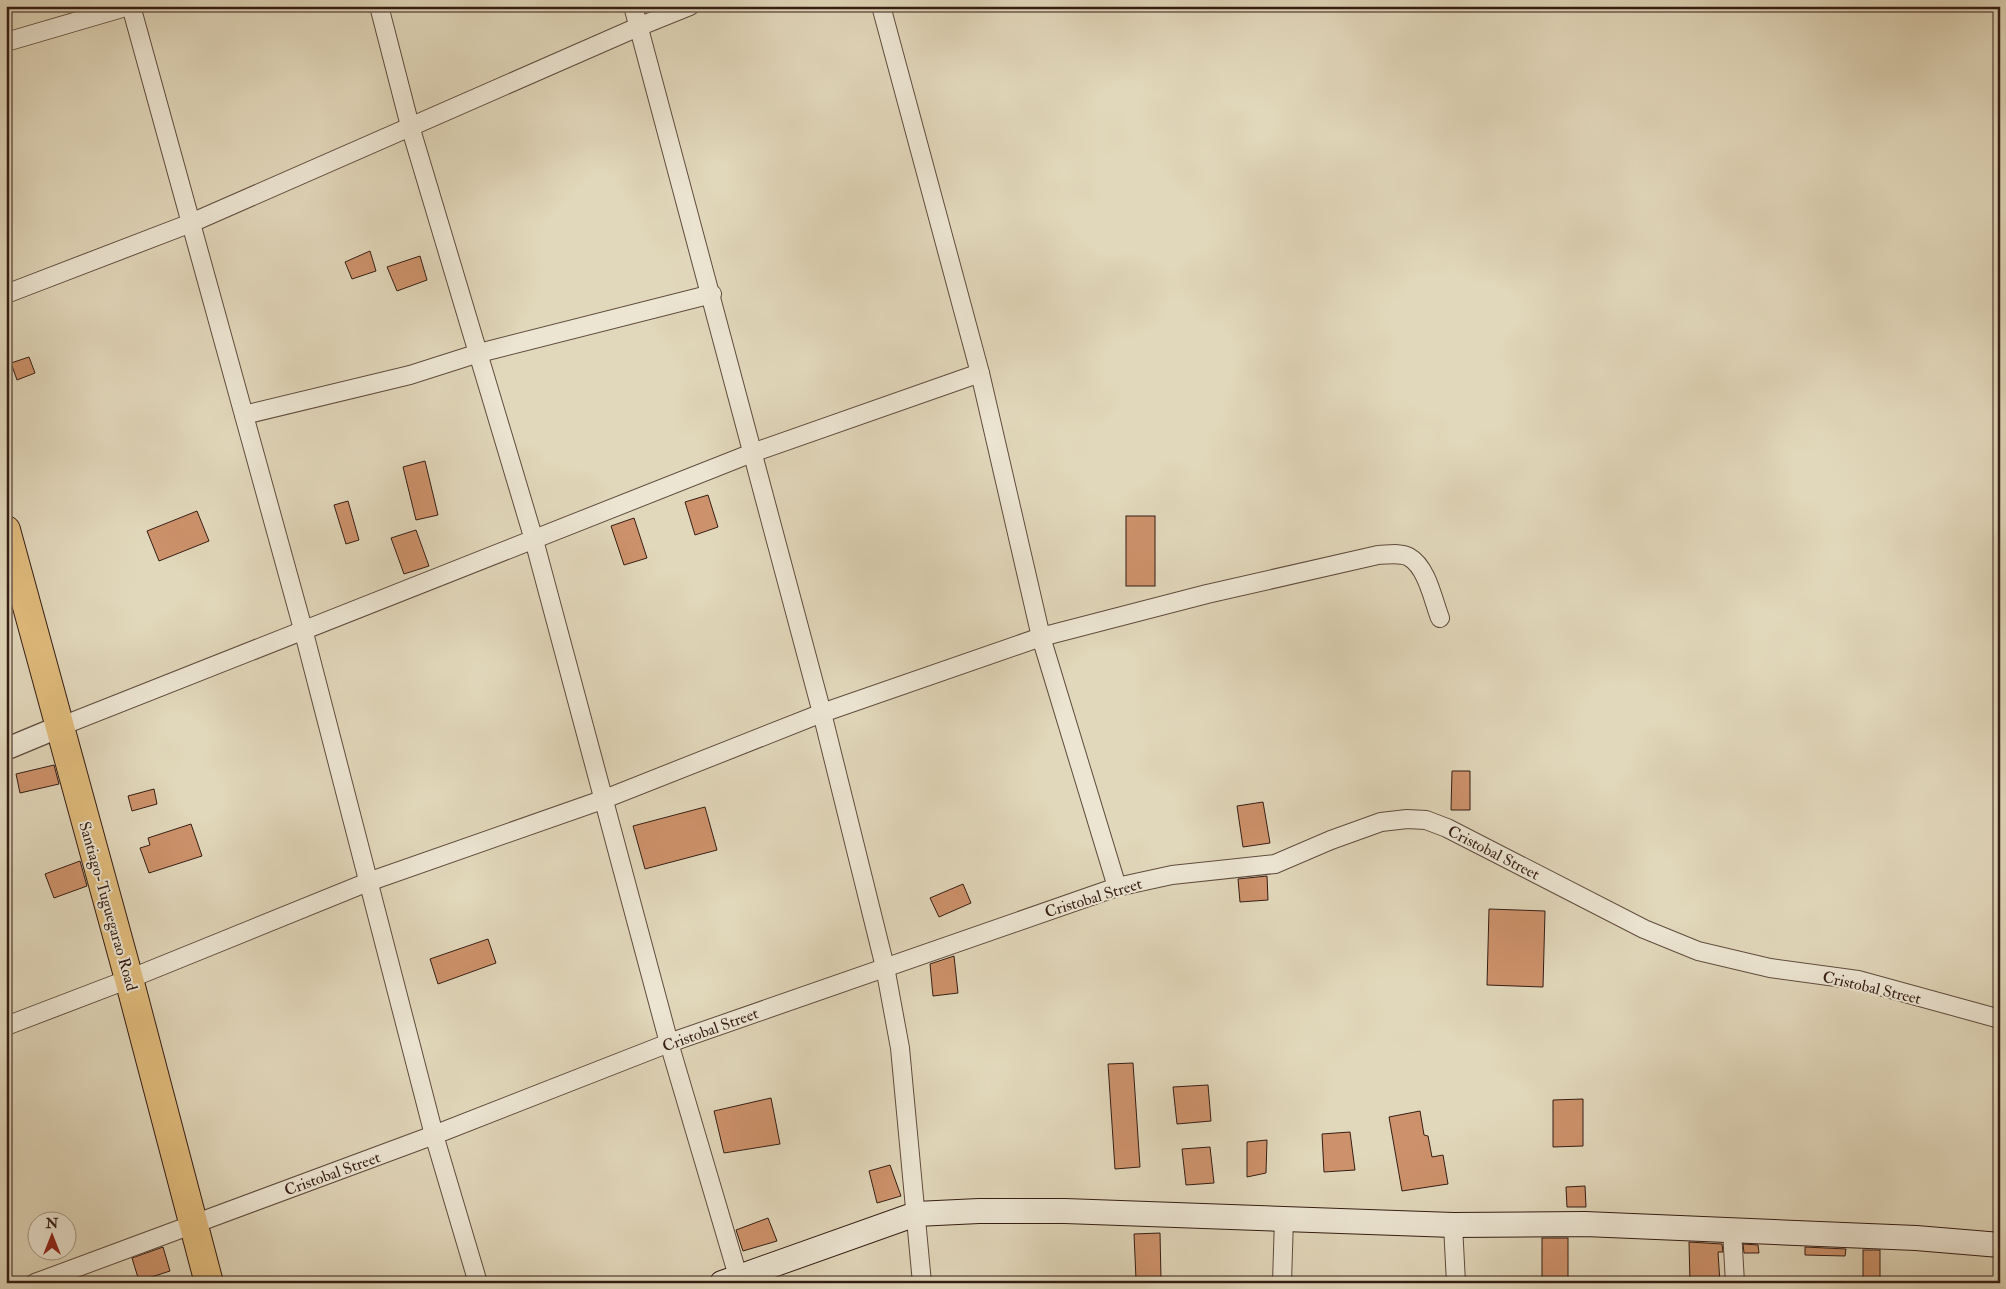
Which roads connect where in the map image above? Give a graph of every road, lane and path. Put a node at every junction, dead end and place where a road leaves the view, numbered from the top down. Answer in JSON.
{"nodes":[{"id":1,"x":130,"y":6,"type":"edge"},
{"id":2,"x":379,"y":6,"type":"edge"},
{"id":3,"x":633,"y":6,"type":"edge"},
{"id":4,"x":690,"y":6,"type":"edge"},
{"id":5,"x":881,"y":6,"type":"edge"},
{"id":6,"x":638,"y":27,"type":"junction"},
{"id":7,"x":6,"y":42,"type":"edge"},
{"id":8,"x":410,"y":126,"type":"junction"},
{"id":9,"x":191,"y":224,"type":"junction"},
{"id":10,"x":6,"y":294,"type":"edge"},
{"id":11,"x":712,"y":294,"type":"junction"},
{"id":12,"x":479,"y":353,"type":"junction"},
{"id":13,"x":980,"y":373,"type":"junction"},
{"id":14,"x":244,"y":416,"type":"junction"},
{"id":15,"x":752,"y":453,"type":"junction"},
{"id":16,"x":6,"y":530,"type":"edge"},
{"id":17,"x":534,"y":540,"type":"junction"},
{"id":18,"x":1440,"y":618,"type":"dead end"},
{"id":19,"x":303,"y":629,"type":"junction"},
{"id":20,"x":1041,"y":637,"type":"junction"},
{"id":21,"x":822,"y":713,"type":"junction"},
{"id":22,"x":59,"y":727,"type":"junction"},
{"id":23,"x":6,"y":749,"type":"edge"},
{"id":24,"x":602,"y":800,"type":"junction"},
{"id":25,"x":368,"y":882,"type":"junction"},
{"id":26,"x":1117,"y":887,"type":"junction"},
{"id":27,"x":885,"y":967,"type":"junction"},
{"id":28,"x":129,"y":979,"type":"junction"},
{"id":29,"x":2000,"y":1019,"type":"edge"},
{"id":30,"x":6,"y":1026,"type":"edge"},
{"id":31,"x":669,"y":1043,"type":"junction"},
{"id":32,"x":434,"y":1135,"type":"junction"},
{"id":33,"x":916,"y":1214,"type":"junction"},
{"id":34,"x":1284,"y":1218,"type":"junction"},
{"id":35,"x":194,"y":1224,"type":"junction"},
{"id":36,"x":1452,"y":1225,"type":"junction"},
{"id":37,"x":1732,"y":1230,"type":"junction"},
{"id":38,"x":2000,"y":1245,"type":"edge"},
{"id":39,"x":733,"y":1281,"type":"edge"},
{"id":40,"x":35,"y":1283,"type":"edge"},
{"id":41,"x":209,"y":1283,"type":"edge"},
{"id":42,"x":478,"y":1283,"type":"edge"},
{"id":43,"x":922,"y":1283,"type":"edge"},
{"id":44,"x":1282,"y":1283,"type":"edge"},
{"id":45,"x":1456,"y":1283,"type":"edge"},
{"id":46,"x":1735,"y":1283,"type":"edge"}],
"edges":[{"from":1,"to":7,"type":"street"},
{"from":1,"to":9,"type":"street"},
{"from":2,"to":8,"type":"street"},
{"from":3,"to":6,"type":"street"},
{"from":4,"to":6,"type":"street"},
{"from":5,"to":13,"type":"street"},
{"from":6,"to":8,"type":"street"},
{"from":6,"to":11,"type":"street"},
{"from":8,"to":9,"type":"street"},
{"from":8,"to":12,"type":"street"},
{"from":9,"to":10,"type":"street"},
{"from":9,"to":14,"type":"street"},
{"from":11,"to":12,"type":"street"},
{"from":11,"to":15,"type":"street"},
{"from":12,"to":14,"type":"street"},
{"from":12,"to":17,"type":"street"},
{"from":13,"to":15,"type":"street"},
{"from":13,"to":20,"type":"street"},
{"from":14,"to":19,"type":"street"},
{"from":15,"to":17,"type":"street"},
{"from":15,"to":21,"type":"street"},
{"from":16,"to":22,"type":"highway","name":"Santiago-Tuguegarao Road"},
{"from":17,"to":19,"type":"street"},
{"from":17,"to":24,"type":"street"},
{"from":18,"to":20,"type":"street"},
{"from":19,"to":22,"type":"street"},
{"from":19,"to":25,"type":"street"},
{"from":20,"to":21,"type":"street"},
{"from":20,"to":26,"type":"street"},
{"from":21,"to":24,"type":"street"},
{"from":21,"to":27,"type":"street"},
{"from":22,"to":23,"type":"street"},
{"from":22,"to":28,"type":"highway","name":"Santiago-Tuguegarao Road"},
{"from":24,"to":25,"type":"street"},
{"from":24,"to":31,"type":"street"},
{"from":25,"to":28,"type":"street"},
{"from":25,"to":32,"type":"street"},
{"from":26,"to":27,"type":"street","name":"Cristobal Street"},
{"from":26,"to":29,"type":"street","name":"Cristobal Street"},
{"from":27,"to":31,"type":"street","name":"Cristobal Street"},
{"from":27,"to":33,"type":"street"},
{"from":28,"to":30,"type":"street"},
{"from":28,"to":35,"type":"highway","name":"Santiago-Tuguegarao Road"},
{"from":31,"to":32,"type":"street","name":"Cristobal Street"},
{"from":31,"to":39,"type":"street"},
{"from":32,"to":35,"type":"street","name":"Cristobal Street"},
{"from":32,"to":42,"type":"street"},
{"from":33,"to":34,"type":"main road"},
{"from":33,"to":39,"type":"main road"},
{"from":33,"to":43,"type":"street"},
{"from":34,"to":36,"type":"main road"},
{"from":34,"to":44,"type":"street"},
{"from":35,"to":40,"type":"street","name":"Cristobal Street"},
{"from":35,"to":41,"type":"highway","name":"Santiago-Tuguegarao Road"},
{"from":36,"to":37,"type":"main road"},
{"from":36,"to":45,"type":"street"},
{"from":37,"to":38,"type":"main road"},
{"from":37,"to":46,"type":"street"}]}
